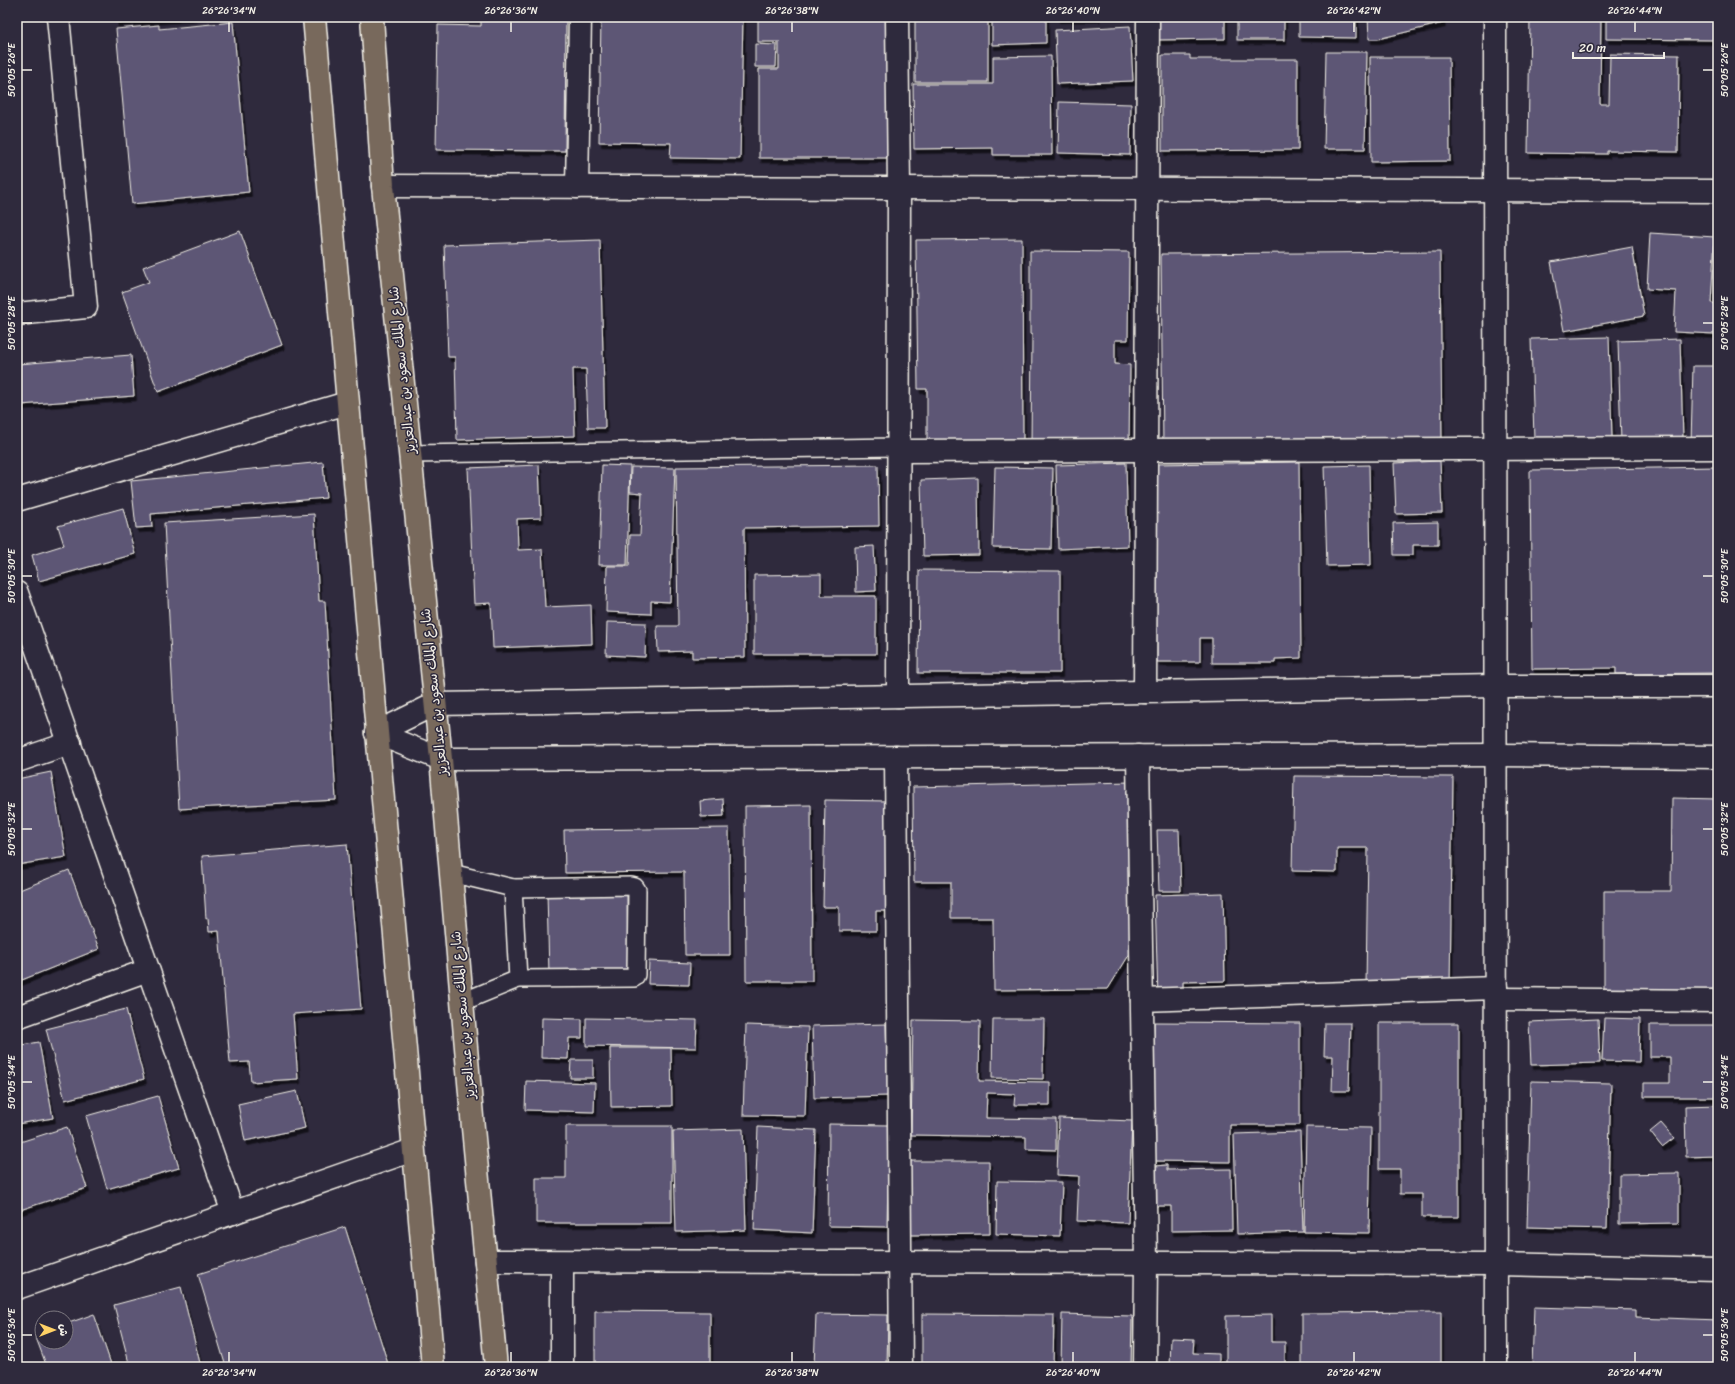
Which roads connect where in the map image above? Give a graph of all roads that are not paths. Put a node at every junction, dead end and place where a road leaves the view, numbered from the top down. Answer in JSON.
{"nodes":[{"id":1,"x":58,"y":17,"type":"edge"},
{"id":2,"x":314,"y":17,"type":"edge"},
{"id":3,"x":372,"y":17,"type":"edge"},
{"id":4,"x":580,"y":17,"type":"edge"},
{"id":5,"x":897,"y":17,"type":"edge"},
{"id":6,"x":1148,"y":17,"type":"edge"},
{"id":7,"x":1495,"y":17,"type":"edge"},
{"id":8,"x":383,"y":186,"type":"junction"},
{"id":9,"x":577,"y":187,"type":"junction"},
{"id":10,"x":899,"y":188,"type":"junction"},
{"id":11,"x":1147,"y":189,"type":"junction"},
{"id":12,"x":1495,"y":190,"type":"junction"},
{"id":13,"x":1718,"y":191,"type":"edge"},
{"id":14,"x":17,"y":314,"type":"edge"},
{"id":15,"x":347,"y":403,"type":"junction"},
{"id":16,"x":1718,"y":448,"type":"edge"},
{"id":17,"x":899,"y":449,"type":"junction"},
{"id":18,"x":1146,"y":449,"type":"junction"},
{"id":19,"x":1496,"y":449,"type":"junction"},
{"id":20,"x":410,"y":454,"type":"junction"},
{"id":21,"x":17,"y":500,"type":"edge"},
{"id":22,"x":17,"y":593,"type":"edge"},
{"id":23,"x":1496,"y":686,"type":"junction"},
{"id":24,"x":1718,"y":686,"type":"edge"},
{"id":25,"x":1145,"y":692,"type":"junction"},
{"id":26,"x":898,"y":696,"type":"junction"},
{"id":27,"x":435,"y":704,"type":"junction"},
{"id":28,"x":376,"y":733,"type":"junction"},
{"id":29,"x":70,"y":743,"type":"junction"},
{"id":30,"x":1496,"y":755,"type":"junction"},
{"id":31,"x":1138,"y":756,"type":"junction"},
{"id":32,"x":896,"y":757,"type":"junction"},
{"id":33,"x":1718,"y":757,"type":"edge"},
{"id":34,"x":441,"y":759,"type":"junction"},
{"id":35,"x":17,"y":761,"type":"edge"},
{"id":36,"x":451,"y":873,"type":"junction"},
{"id":37,"x":513,"y":888,"type":"junction"},
{"id":38,"x":148,"y":970,"type":"junction"},
{"id":39,"x":518,"y":979,"type":"junction"},
{"id":40,"x":1496,"y":993,"type":"junction"},
{"id":41,"x":1142,"y":1000,"type":"junction"},
{"id":42,"x":462,"y":1002,"type":"junction"},
{"id":43,"x":1718,"y":1002,"type":"edge"},
{"id":44,"x":17,"y":1017,"type":"edge"},
{"id":45,"x":413,"y":1150,"type":"junction"},
{"id":46,"x":233,"y":1213,"type":"junction"},
{"id":47,"x":486,"y":1261,"type":"junction"},
{"id":48,"x":562,"y":1262,"type":"junction"},
{"id":49,"x":900,"y":1263,"type":"junction"},
{"id":50,"x":1146,"y":1264,"type":"junction"},
{"id":51,"x":1496,"y":1264,"type":"junction"},
{"id":52,"x":1718,"y":1269,"type":"edge"},
{"id":53,"x":17,"y":1288,"type":"edge"},
{"id":54,"x":432,"y":1367,"type":"edge"},
{"id":55,"x":496,"y":1367,"type":"edge"},
{"id":56,"x":562,"y":1367,"type":"edge"},
{"id":57,"x":900,"y":1367,"type":"edge"},
{"id":58,"x":1145,"y":1367,"type":"edge"},
{"id":59,"x":1496,"y":1367,"type":"edge"}],
"edges":[{"from":1,"to":14,"type":"street"},
{"from":2,"to":15,"type":"main road"},
{"from":3,"to":8,"type":"main road","name":"شارع الملك سعود بن عبدالعزيز"},
{"from":4,"to":9,"type":"street"},
{"from":5,"to":10,"type":"street"},
{"from":6,"to":11,"type":"street"},
{"from":7,"to":12,"type":"street"},
{"from":8,"to":9,"type":"street"},
{"from":8,"to":20,"type":"main road","name":"شارع الملك سعود بن عبدالعزيز"},
{"from":9,"to":10,"type":"street"},
{"from":10,"to":11,"type":"street"},
{"from":10,"to":17,"type":"street"},
{"from":11,"to":12,"type":"street"},
{"from":11,"to":18,"type":"street"},
{"from":12,"to":13,"type":"street"},
{"from":12,"to":19,"type":"street"},
{"from":15,"to":21,"type":"street"},
{"from":15,"to":28,"type":"main road"},
{"from":16,"to":19,"type":"street"},
{"from":17,"to":18,"type":"street"},
{"from":17,"to":20,"type":"lane"},
{"from":17,"to":26,"type":"street"},
{"from":18,"to":19,"type":"street"},
{"from":18,"to":25,"type":"street"},
{"from":19,"to":23,"type":"street"},
{"from":20,"to":27,"type":"main road","name":"شارع الملك سعود بن عبدالعزيز"},
{"from":22,"to":29,"type":"street"},
{"from":23,"to":24,"type":"street"},
{"from":23,"to":25,"type":"street"},
{"from":23,"to":30,"type":"street"},
{"from":25,"to":26,"type":"street"},
{"from":26,"to":27,"type":"street"},
{"from":27,"to":28,"type":"street"},
{"from":27,"to":34,"type":"main road","name":"شارع الملك سعود بن عبدالعزيز"},
{"from":28,"to":34,"type":"street"},
{"from":28,"to":45,"type":"main road"},
{"from":29,"to":35,"type":"street"},
{"from":29,"to":38,"type":"street"},
{"from":30,"to":31,"type":"street"},
{"from":30,"to":33,"type":"street"},
{"from":30,"to":40,"type":"street"},
{"from":31,"to":32,"type":"street"},
{"from":31,"to":41,"type":"street"},
{"from":32,"to":34,"type":"street"},
{"from":32,"to":49,"type":"street"},
{"from":34,"to":36,"type":"main road","name":"شارع الملك سعود بن عبدالعزيز"},
{"from":36,"to":37,"type":"lane"},
{"from":36,"to":42,"type":"main road","name":"شارع الملك سعود بن عبدالعزيز"},
{"from":37,"to":39,"type":"lane"},
{"from":37,"to":39,"type":"lane"},
{"from":38,"to":44,"type":"street"},
{"from":38,"to":46,"type":"street"},
{"from":39,"to":42,"type":"lane"},
{"from":40,"to":41,"type":"street"},
{"from":40,"to":43,"type":"street"},
{"from":40,"to":51,"type":"street"},
{"from":41,"to":50,"type":"street"},
{"from":42,"to":47,"type":"main road","name":"شارع الملك سعود بن عبدالعزيز"},
{"from":45,"to":46,"type":"street"},
{"from":45,"to":54,"type":"main road"},
{"from":46,"to":53,"type":"street"},
{"from":47,"to":48,"type":"street"},
{"from":47,"to":55,"type":"main road","name":"شارع الملك سعود بن عبدالعزيز"},
{"from":48,"to":49,"type":"street"},
{"from":48,"to":56,"type":"street"},
{"from":49,"to":50,"type":"street"},
{"from":49,"to":57,"type":"street"},
{"from":50,"to":51,"type":"street"},
{"from":50,"to":58,"type":"street"},
{"from":51,"to":52,"type":"street"},
{"from":51,"to":59,"type":"street"}]}
